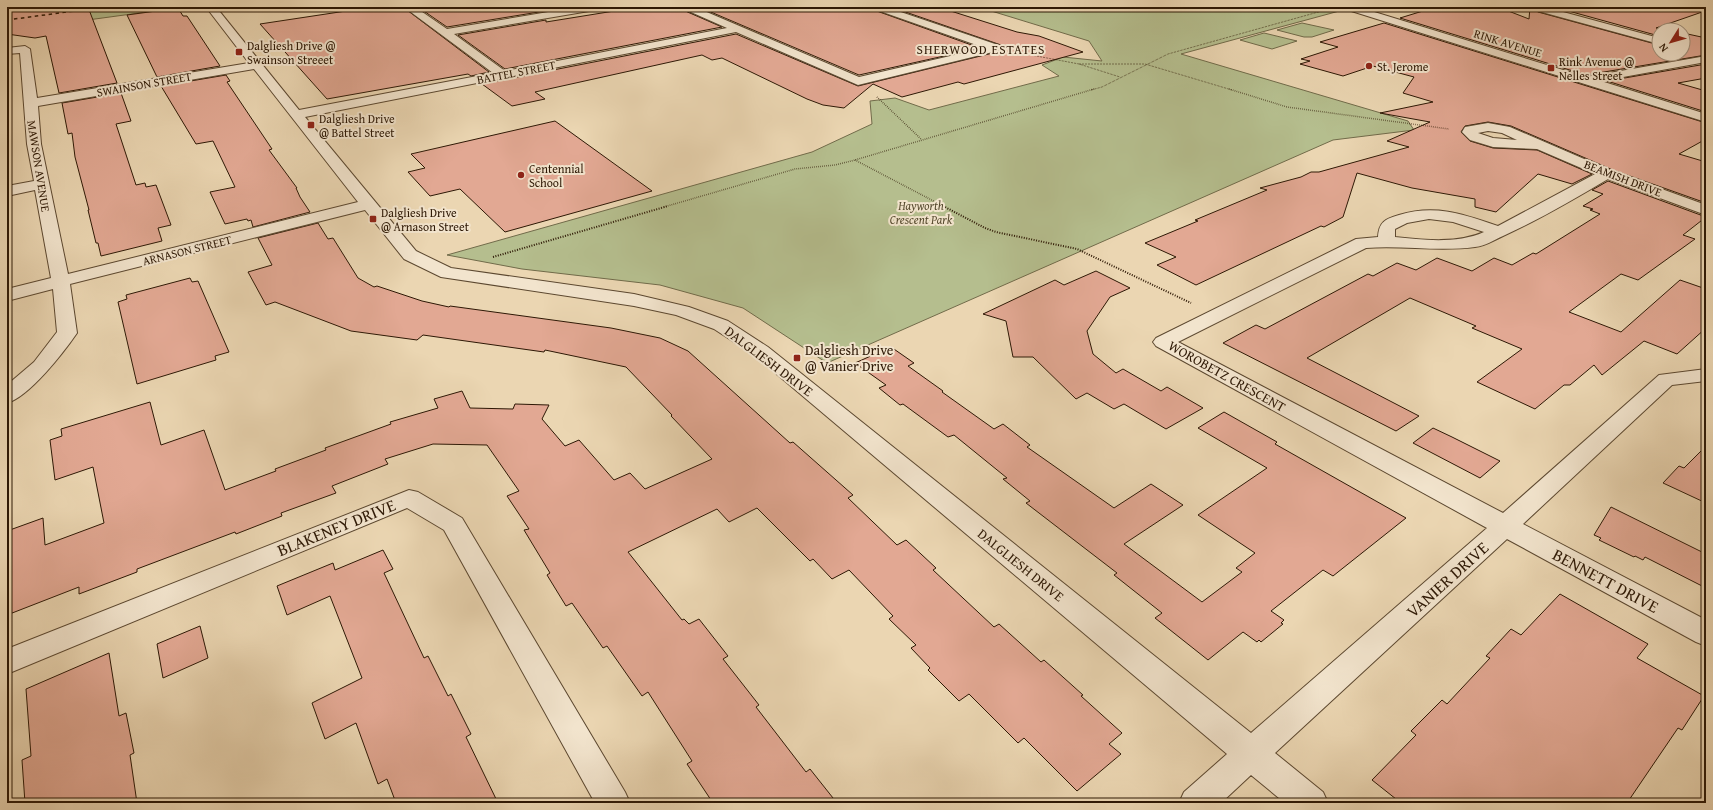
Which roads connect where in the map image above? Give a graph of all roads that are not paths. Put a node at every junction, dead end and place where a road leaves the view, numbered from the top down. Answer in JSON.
{"nodes":[{"id":1,"x":211,"y":7,"type":"edge"},
{"id":2,"x":410,"y":7,"type":"edge"},
{"id":3,"x":595,"y":7,"type":"edge"},
{"id":4,"x":687,"y":7,"type":"edge"},
{"id":5,"x":877,"y":7,"type":"edge"},
{"id":6,"x":1348,"y":7,"type":"edge"},
{"id":7,"x":1548,"y":7,"type":"edge"},
{"id":8,"x":578,"y":8,"type":"edge"},
{"id":9,"x":518,"y":9,"type":"dead end"},
{"id":10,"x":534,"y":17,"type":"junction"},
{"id":11,"x":737,"y":29,"type":"junction"},
{"id":12,"x":444,"y":32,"type":"junction"},
{"id":13,"x":1651,"y":39,"type":"edge"},
{"id":14,"x":1691,"y":49,"type":"dead end"},
{"id":15,"x":7,"y":51,"type":"edge"},
{"id":16,"x":1706,"y":54,"type":"edge"},
{"id":17,"x":1706,"y":59,"type":"edge"},
{"id":18,"x":256,"y":65,"type":"junction"},
{"id":19,"x":503,"y":75,"type":"junction"},
{"id":20,"x":1586,"y":80,"type":"junction"},
{"id":21,"x":31,"y":103,"type":"junction"},
{"id":22,"x":296,"y":115,"type":"junction"},
{"id":23,"x":1706,"y":118,"type":"edge"},
{"id":24,"x":1469,"y":132,"type":"road end"},
{"id":25,"x":1607,"y":174,"type":"junction"},
{"id":26,"x":40,"y":184,"type":"junction"},
{"id":27,"x":7,"y":191,"type":"edge"},
{"id":28,"x":368,"y":204,"type":"junction"},
{"id":29,"x":1706,"y":210,"type":"edge"},
{"id":30,"x":1498,"y":232,"type":"junction"},
{"id":31,"x":1386,"y":241,"type":"junction"},
{"id":32,"x":61,"y":282,"type":"junction"},
{"id":33,"x":7,"y":295,"type":"edge"},
{"id":34,"x":1706,"y":375,"type":"edge"},
{"id":35,"x":7,"y":396,"type":"edge"},
{"id":36,"x":1506,"y":526,"type":"junction"},
{"id":37,"x":1706,"y":634,"type":"edge"},
{"id":38,"x":7,"y":662,"type":"edge"},
{"id":39,"x":1251,"y":753,"type":"junction"},
{"id":40,"x":614,"y":803,"type":"edge"},
{"id":41,"x":1196,"y":803,"type":"edge"},
{"id":42,"x":1311,"y":803,"type":"edge"}],
"edges":[{"from":1,"to":18,"type":"street","name":"DALGLIESH DRIVE"},
{"from":2,"to":12,"type":"street"},
{"from":3,"to":8,"type":"street"},
{"from":4,"to":11,"type":"street"},
{"from":5,"to":11,"type":"street"},
{"from":6,"to":20,"type":"street","name":"RINK AVENUE"},
{"from":7,"to":13,"type":"street"},
{"from":8,"to":10,"type":"street"},
{"from":9,"to":10,"type":"street"},
{"from":10,"to":12,"type":"street"},
{"from":11,"to":19,"type":"street","name":"BATTEL STREET"},
{"from":12,"to":19,"type":"street"},
{"from":14,"to":16,"type":"street"},
{"from":15,"to":21,"type":"street","name":"MAWSON AVENUE"},
{"from":17,"to":20,"type":"street"},
{"from":18,"to":21,"type":"street","name":"SWAINSON STREET"},
{"from":18,"to":22,"type":"street","name":"DALGLIESH DRIVE"},
{"from":19,"to":22,"type":"street","name":"BATTEL STREET"},
{"from":20,"to":23,"type":"street","name":"RINK AVENUE"},
{"from":21,"to":26,"type":"street","name":"MAWSON AVENUE"},
{"from":22,"to":28,"type":"street","name":"DALGLIESH DRIVE"},
{"from":24,"to":25,"type":"street","name":"BEAMISH DRIVE"},
{"from":25,"to":29,"type":"street","name":"BEAMISH DRIVE"},
{"from":25,"to":30,"type":"street","name":"WOROBETZ CRESCENT"},
{"from":26,"to":27,"type":"street"},
{"from":26,"to":32,"type":"street","name":"MAWSON AVENUE"},
{"from":28,"to":32,"type":"street","name":"ARNASON STREET"},
{"from":28,"to":39,"type":"street","name":"DALGLIESH DRIVE"},
{"from":30,"to":31,"type":"street","name":"WOROBETZ CRESCENT"},
{"from":30,"to":31,"type":"street"},
{"from":31,"to":36,"type":"street","name":"WOROBETZ CRESCENT"},
{"from":32,"to":33,"type":"street","name":"ARNASON STREET"},
{"from":32,"to":35,"type":"street"},
{"from":34,"to":36,"type":"street","name":"VANIER DRIVE"},
{"from":36,"to":37,"type":"street","name":"BENNETT DRIVE"},
{"from":36,"to":39,"type":"street","name":"VANIER DRIVE"},
{"from":38,"to":40,"type":"street","name":"BLAKENEY DRIVE"},
{"from":39,"to":41,"type":"street","name":"VANIER DRIVE"},
{"from":39,"to":42,"type":"street","name":"DALGLIESH DRIVE"}]}
